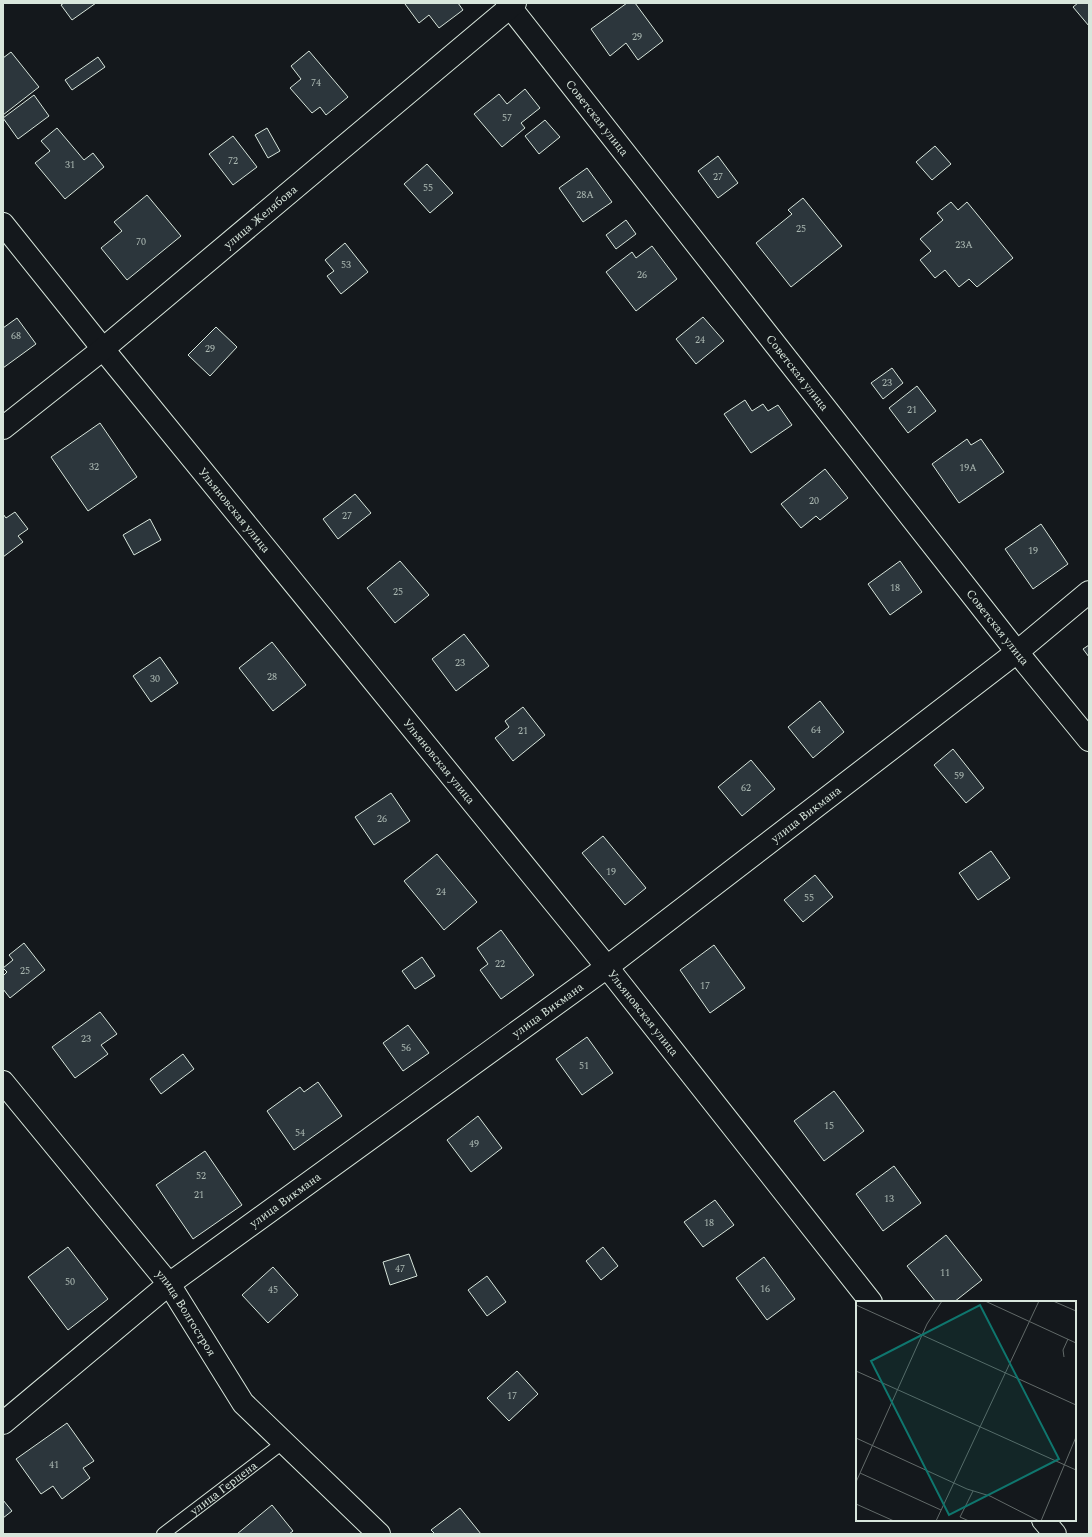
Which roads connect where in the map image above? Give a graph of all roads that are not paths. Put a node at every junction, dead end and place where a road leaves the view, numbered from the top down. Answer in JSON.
{"nodes":[{"id":1,"x":511,"y":4,"type":"edge"},
{"id":2,"x":3,"y":224,"type":"edge"},
{"id":3,"x":103,"y":349,"type":"junction"},
{"id":4,"x":3,"y":428,"type":"edge"},
{"id":5,"x":1089,"y":592,"type":"edge"},
{"id":6,"x":1017,"y":652,"type":"junction"},
{"id":7,"x":1089,"y":740,"type":"edge"},
{"id":8,"x":607,"y":968,"type":"junction"},
{"id":9,"x":3,"y":1082,"type":"edge"},
{"id":10,"x":169,"y":1284,"type":"junction"},
{"id":11,"x":870,"y":1301,"type":"edge"},
{"id":12,"x":3,"y":1423,"type":"edge"},
{"id":13,"x":284,"y":1442,"type":"junction"},
{"id":14,"x":1045,"y":1521,"type":"edge"},
{"id":15,"x":163,"y":1534,"type":"edge"},
{"id":16,"x":379,"y":1534,"type":"edge"},
{"id":17,"x":1054,"y":1534,"type":"edge"}],
"edges":[{"from":1,"to":3,"type":"street","name":"улица Желябова"},
{"from":1,"to":6,"type":"street","name":"Советская улица"},
{"from":2,"to":3,"type":"street","name":"Ульяновская улица"},
{"from":3,"to":4,"type":"street","name":"улица Желябова"},
{"from":3,"to":8,"type":"street","name":"Ульяновская улица"},
{"from":5,"to":6,"type":"street","name":"улица Викмана"},
{"from":6,"to":7,"type":"street","name":"Советская улица"},
{"from":6,"to":8,"type":"street","name":"улица Викмана"},
{"from":8,"to":10,"type":"street","name":"улица Викмана"},
{"from":8,"to":11,"type":"street","name":"Ульяновская улица"},
{"from":9,"to":10,"type":"street","name":"улица Волгостроя"},
{"from":10,"to":12,"type":"street","name":"улица Викмана"},
{"from":10,"to":13,"type":"street","name":"улица Волгостроя"},
{"from":13,"to":15,"type":"lane","name":"улица Герцена"},
{"from":13,"to":16,"type":"street","name":"улица Волгостроя"},
{"from":14,"to":17,"type":"street"}]}
